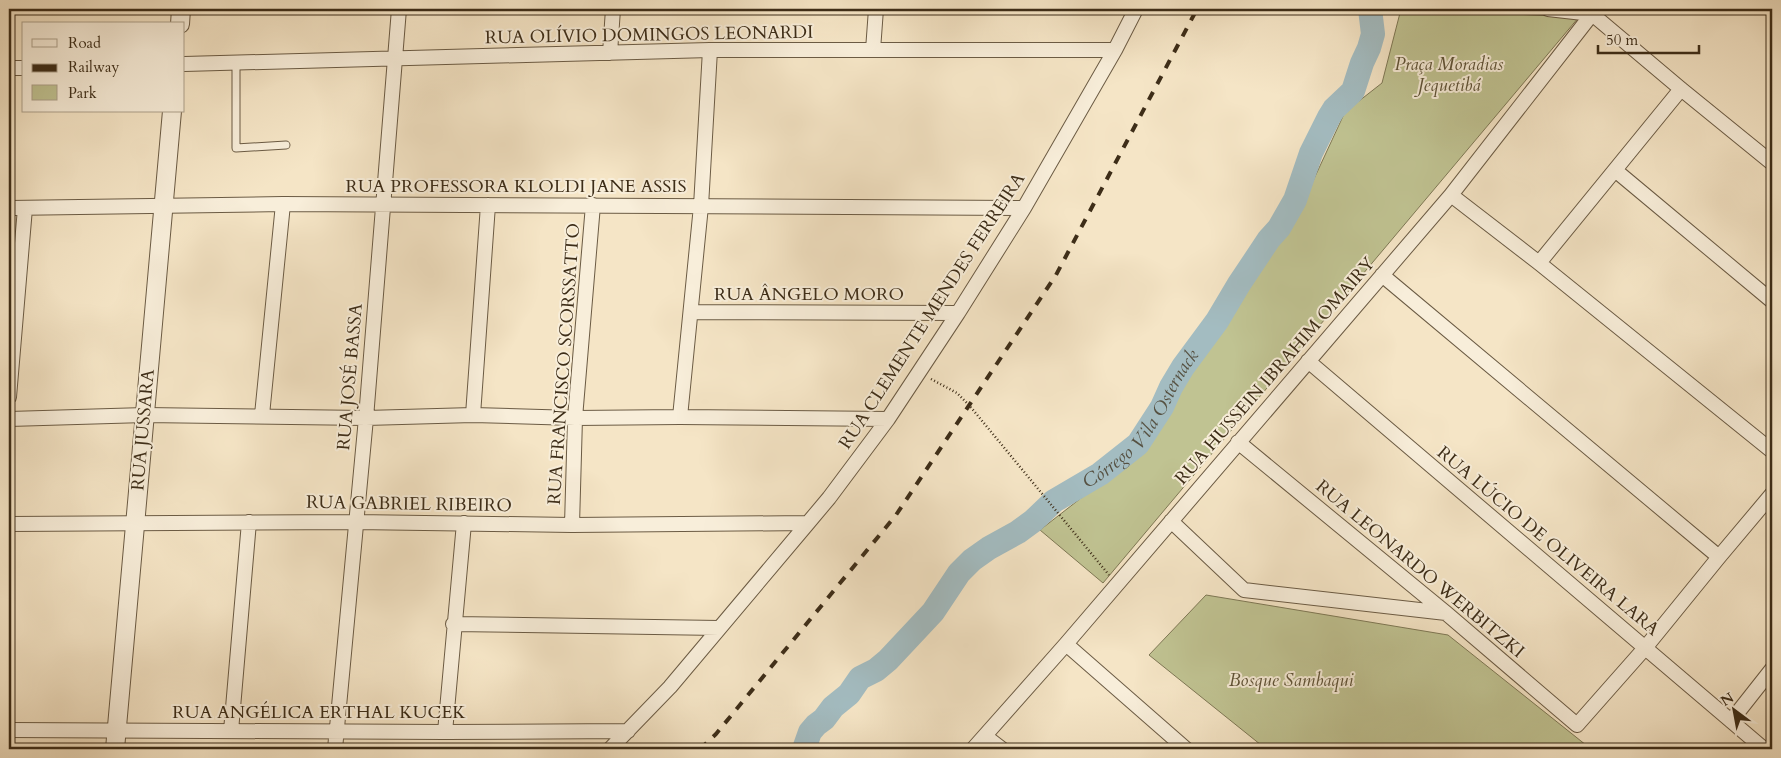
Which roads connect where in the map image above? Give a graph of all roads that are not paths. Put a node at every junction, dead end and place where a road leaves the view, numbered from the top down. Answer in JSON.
{"nodes":[{"id":1,"x":182,"y":9,"type":"edge"},
{"id":2,"x":399,"y":9,"type":"edge"},
{"id":3,"x":614,"y":9,"type":"edge"},
{"id":4,"x":876,"y":9,"type":"edge"},
{"id":5,"x":1136,"y":9,"type":"edge"},
{"id":6,"x":1548,"y":9,"type":"edge"},
{"id":7,"x":1592,"y":11,"type":"edge"},
{"id":8,"x":180,"y":22,"type":"edge"},
{"id":9,"x":710,"y":50,"type":"junction"},
{"id":10,"x":873,"y":50,"type":"junction"},
{"id":11,"x":1115,"y":50,"type":"junction"},
{"id":12,"x":610,"y":53,"type":"junction"},
{"id":13,"x":395,"y":59,"type":"junction"},
{"id":14,"x":236,"y":63,"type":"junction"},
{"id":15,"x":185,"y":64,"type":"edge"},
{"id":16,"x":9,"y":68,"type":"edge"},
{"id":17,"x":22,"y":68,"type":"edge"},
{"id":18,"x":1681,"y":90,"type":"junction"},
{"id":19,"x":172,"y":112,"type":"edge"},
{"id":20,"x":286,"y":146,"type":"dead end"},
{"id":21,"x":1772,"y":163,"type":"edge"},
{"id":22,"x":1615,"y":170,"type":"junction"},
{"id":23,"x":1451,"y":194,"type":"junction"},
{"id":24,"x":283,"y":204,"type":"junction"},
{"id":25,"x":384,"y":204,"type":"junction"},
{"id":26,"x":488,"y":205,"type":"junction"},
{"id":27,"x":593,"y":206,"type":"junction"},
{"id":28,"x":701,"y":206,"type":"junction"},
{"id":29,"x":163,"y":207,"type":"junction"},
{"id":30,"x":9,"y":208,"type":"edge"},
{"id":31,"x":25,"y":208,"type":"junction"},
{"id":32,"x":1024,"y":208,"type":"junction"},
{"id":33,"x":1539,"y":263,"type":"junction"},
{"id":34,"x":1382,"y":276,"type":"junction"},
{"id":35,"x":1772,"y":301,"type":"edge"},
{"id":36,"x":691,"y":312,"type":"junction"},
{"id":37,"x":958,"y":313,"type":"junction"},
{"id":38,"x":1308,"y":360,"type":"junction"},
{"id":39,"x":9,"y":397,"type":"edge"},
{"id":40,"x":145,"y":415,"type":"junction"},
{"id":41,"x":473,"y":415,"type":"junction"},
{"id":42,"x":262,"y":416,"type":"junction"},
{"id":43,"x":680,"y":417,"type":"junction"},
{"id":44,"x":366,"y":418,"type":"junction"},
{"id":45,"x":575,"y":418,"type":"junction"},
{"id":46,"x":888,"y":419,"type":"junction"},
{"id":47,"x":9,"y":420,"type":"edge"},
{"id":48,"x":1238,"y":442,"type":"junction"},
{"id":49,"x":1772,"y":451,"type":"edge"},
{"id":50,"x":1772,"y":494,"type":"edge"},
{"id":51,"x":1171,"y":521,"type":"junction"},
{"id":52,"x":249,"y":522,"type":"junction"},
{"id":53,"x":356,"y":522,"type":"junction"},
{"id":54,"x":135,"y":523,"type":"junction"},
{"id":55,"x":808,"y":523,"type":"junction"},
{"id":56,"x":9,"y":524,"type":"edge"},
{"id":57,"x":464,"y":524,"type":"junction"},
{"id":58,"x":572,"y":525,"type":"junction"},
{"id":59,"x":1719,"y":556,"type":"junction"},
{"id":60,"x":1446,"y":613,"type":"junction"},
{"id":61,"x":453,"y":624,"type":"junction"},
{"id":62,"x":719,"y":628,"type":"junction"},
{"id":63,"x":1066,"y":644,"type":"junction"},
{"id":64,"x":1645,"y":648,"type":"junction"},
{"id":65,"x":1772,"y":669,"type":"edge"},
{"id":66,"x":1731,"y":721,"type":"junction"},
{"id":67,"x":9,"y":730,"type":"edge"},
{"id":68,"x":116,"y":730,"type":"junction"},
{"id":69,"x":231,"y":731,"type":"junction"},
{"id":70,"x":628,"y":731,"type":"junction"},
{"id":71,"x":337,"y":732,"type":"junction"},
{"id":72,"x":444,"y":732,"type":"junction"},
{"id":73,"x":985,"y":736,"type":"junction"},
{"id":74,"x":115,"y":749,"type":"edge"},
{"id":75,"x":335,"y":749,"type":"edge"},
{"id":76,"x":610,"y":749,"type":"edge"},
{"id":77,"x":973,"y":749,"type":"edge"},
{"id":78,"x":1002,"y":749,"type":"edge"},
{"id":79,"x":1186,"y":749,"type":"edge"},
{"id":80,"x":1764,"y":749,"type":"edge"}],
"edges":[{"from":1,"to":8,"type":"street"},
{"from":2,"to":13,"type":"street","name":"RUA JOSÉ BASSA"},
{"from":3,"to":12,"type":"street"},
{"from":4,"to":10,"type":"street"},
{"from":5,"to":11,"type":"street","name":"RUA CLEMENTE MENDES FERREIRA"},
{"from":6,"to":7,"type":"street"},
{"from":7,"to":18,"type":"street"},
{"from":7,"to":23,"type":"street","name":"RUA HUSSEIN IBRAHIM OMAIRY"},
{"from":9,"to":10,"type":"street","name":"RUA OLÍVIO DOMINGOS LEONARDI"},
{"from":9,"to":12,"type":"street","name":"RUA OLÍVIO DOMINGOS LEONARDI"},
{"from":9,"to":28,"type":"street"},
{"from":10,"to":11,"type":"street","name":"RUA OLÍVIO DOMINGOS LEONARDI"},
{"from":11,"to":32,"type":"street","name":"RUA CLEMENTE MENDES FERREIRA"},
{"from":12,"to":13,"type":"street","name":"RUA OLÍVIO DOMINGOS LEONARDI"},
{"from":13,"to":14,"type":"street","name":"RUA OLÍVIO DOMINGOS LEONARDI"},
{"from":13,"to":25,"type":"street","name":"RUA JOSÉ BASSA"},
{"from":14,"to":15,"type":"street","name":"RUA OLÍVIO DOMINGOS LEONARDI"},
{"from":14,"to":20,"type":"lane"},
{"from":16,"to":17,"type":"street"},
{"from":18,"to":21,"type":"street"},
{"from":18,"to":22,"type":"street"},
{"from":19,"to":29,"type":"street","name":"RUA JUSSARA"},
{"from":22,"to":33,"type":"street"},
{"from":22,"to":35,"type":"street"},
{"from":23,"to":33,"type":"street"},
{"from":23,"to":34,"type":"street","name":"RUA HUSSEIN IBRAHIM OMAIRY"},
{"from":24,"to":25,"type":"street","name":"RUA PROFESSORA KLOLDI JANE ASSIS"},
{"from":24,"to":29,"type":"street","name":"RUA PROFESSORA KLOLDI JANE ASSIS"},
{"from":24,"to":42,"type":"street"},
{"from":25,"to":26,"type":"street","name":"RUA PROFESSORA KLOLDI JANE ASSIS"},
{"from":25,"to":44,"type":"street","name":"RUA JOSÉ BASSA"},
{"from":26,"to":27,"type":"street","name":"RUA PROFESSORA KLOLDI JANE ASSIS"},
{"from":26,"to":41,"type":"street"},
{"from":27,"to":28,"type":"street","name":"RUA PROFESSORA KLOLDI JANE ASSIS"},
{"from":27,"to":45,"type":"street","name":"RUA FRANCISCO SCORSSATTO"},
{"from":28,"to":32,"type":"street","name":"RUA PROFESSORA KLOLDI JANE ASSIS"},
{"from":28,"to":36,"type":"street"},
{"from":29,"to":31,"type":"street","name":"RUA PROFESSORA KLOLDI JANE ASSIS"},
{"from":29,"to":40,"type":"street","name":"RUA JUSSARA"},
{"from":30,"to":31,"type":"street","name":"RUA PROFESSORA KLOLDI JANE ASSIS"},
{"from":31,"to":39,"type":"street"},
{"from":32,"to":37,"type":"street","name":"RUA CLEMENTE MENDES FERREIRA"},
{"from":33,"to":49,"type":"street"},
{"from":34,"to":38,"type":"street","name":"RUA HUSSEIN IBRAHIM OMAIRY"},
{"from":34,"to":59,"type":"street"},
{"from":36,"to":37,"type":"street","name":"RUA ÂNGELO MORO"},
{"from":36,"to":43,"type":"street"},
{"from":37,"to":46,"type":"street","name":"RUA CLEMENTE MENDES FERREIRA"},
{"from":38,"to":48,"type":"street","name":"RUA HUSSEIN IBRAHIM OMAIRY"},
{"from":38,"to":64,"type":"street","name":"RUA LÚCIO DE OLIVEIRA LARA"},
{"from":40,"to":42,"type":"street"},
{"from":40,"to":47,"type":"street"},
{"from":40,"to":54,"type":"street","name":"RUA JUSSARA"},
{"from":41,"to":44,"type":"street"},
{"from":41,"to":45,"type":"street"},
{"from":42,"to":44,"type":"street"},
{"from":43,"to":45,"type":"street"},
{"from":43,"to":46,"type":"street"},
{"from":44,"to":53,"type":"street","name":"RUA JOSÉ BASSA"},
{"from":45,"to":58,"type":"street","name":"RUA FRANCISCO SCORSSATTO"},
{"from":46,"to":55,"type":"street","name":"RUA CLEMENTE MENDES FERREIRA"},
{"from":48,"to":51,"type":"street","name":"RUA HUSSEIN IBRAHIM OMAIRY"},
{"from":48,"to":60,"type":"street","name":"RUA LEONARDO WERBITZKI"},
{"from":50,"to":59,"type":"street"},
{"from":51,"to":60,"type":"street"},
{"from":51,"to":63,"type":"street","name":"RUA HUSSEIN IBRAHIM OMAIRY"},
{"from":52,"to":53,"type":"street","name":"RUA GABRIEL RIBEIRO"},
{"from":52,"to":54,"type":"street","name":"RUA GABRIEL RIBEIRO"},
{"from":52,"to":69,"type":"street"},
{"from":53,"to":57,"type":"street","name":"RUA GABRIEL RIBEIRO"},
{"from":53,"to":71,"type":"street","name":"RUA JOSÉ BASSA"},
{"from":54,"to":56,"type":"street","name":"RUA GABRIEL RIBEIRO"},
{"from":54,"to":68,"type":"street","name":"RUA JUSSARA"},
{"from":55,"to":58,"type":"street","name":"RUA GABRIEL RIBEIRO"},
{"from":55,"to":62,"type":"street","name":"RUA CLEMENTE MENDES FERREIRA"},
{"from":57,"to":58,"type":"street","name":"RUA GABRIEL RIBEIRO"},
{"from":57,"to":61,"type":"street"},
{"from":59,"to":64,"type":"street"},
{"from":60,"to":64,"type":"street","name":"RUA LEONARDO WERBITZKI"},
{"from":61,"to":62,"type":"street"},
{"from":61,"to":72,"type":"street"},
{"from":62,"to":70,"type":"street","name":"RUA CLEMENTE MENDES FERREIRA"},
{"from":63,"to":73,"type":"street","name":"RUA HUSSEIN IBRAHIM OMAIRY"},
{"from":63,"to":79,"type":"street"},
{"from":64,"to":66,"type":"street","name":"RUA LÚCIO DE OLIVEIRA LARA"},
{"from":65,"to":66,"type":"street"},
{"from":66,"to":80,"type":"street","name":"RUA LÚCIO DE OLIVEIRA LARA"},
{"from":67,"to":68,"type":"street","name":"RUA ANGÉLICA ERTHAL KUCEK"},
{"from":68,"to":69,"type":"street","name":"RUA ANGÉLICA ERTHAL KUCEK"},
{"from":68,"to":74,"type":"street","name":"RUA JUSSARA"},
{"from":69,"to":71,"type":"street","name":"RUA ANGÉLICA ERTHAL KUCEK"},
{"from":70,"to":72,"type":"street","name":"RUA ANGÉLICA ERTHAL KUCEK"},
{"from":70,"to":76,"type":"street","name":"RUA CLEMENTE MENDES FERREIRA"},
{"from":71,"to":72,"type":"street","name":"RUA ANGÉLICA ERTHAL KUCEK"},
{"from":71,"to":75,"type":"street","name":"RUA JOSÉ BASSA"},
{"from":73,"to":77,"type":"street","name":"RUA HUSSEIN IBRAHIM OMAIRY"},
{"from":73,"to":78,"type":"street"}]}
